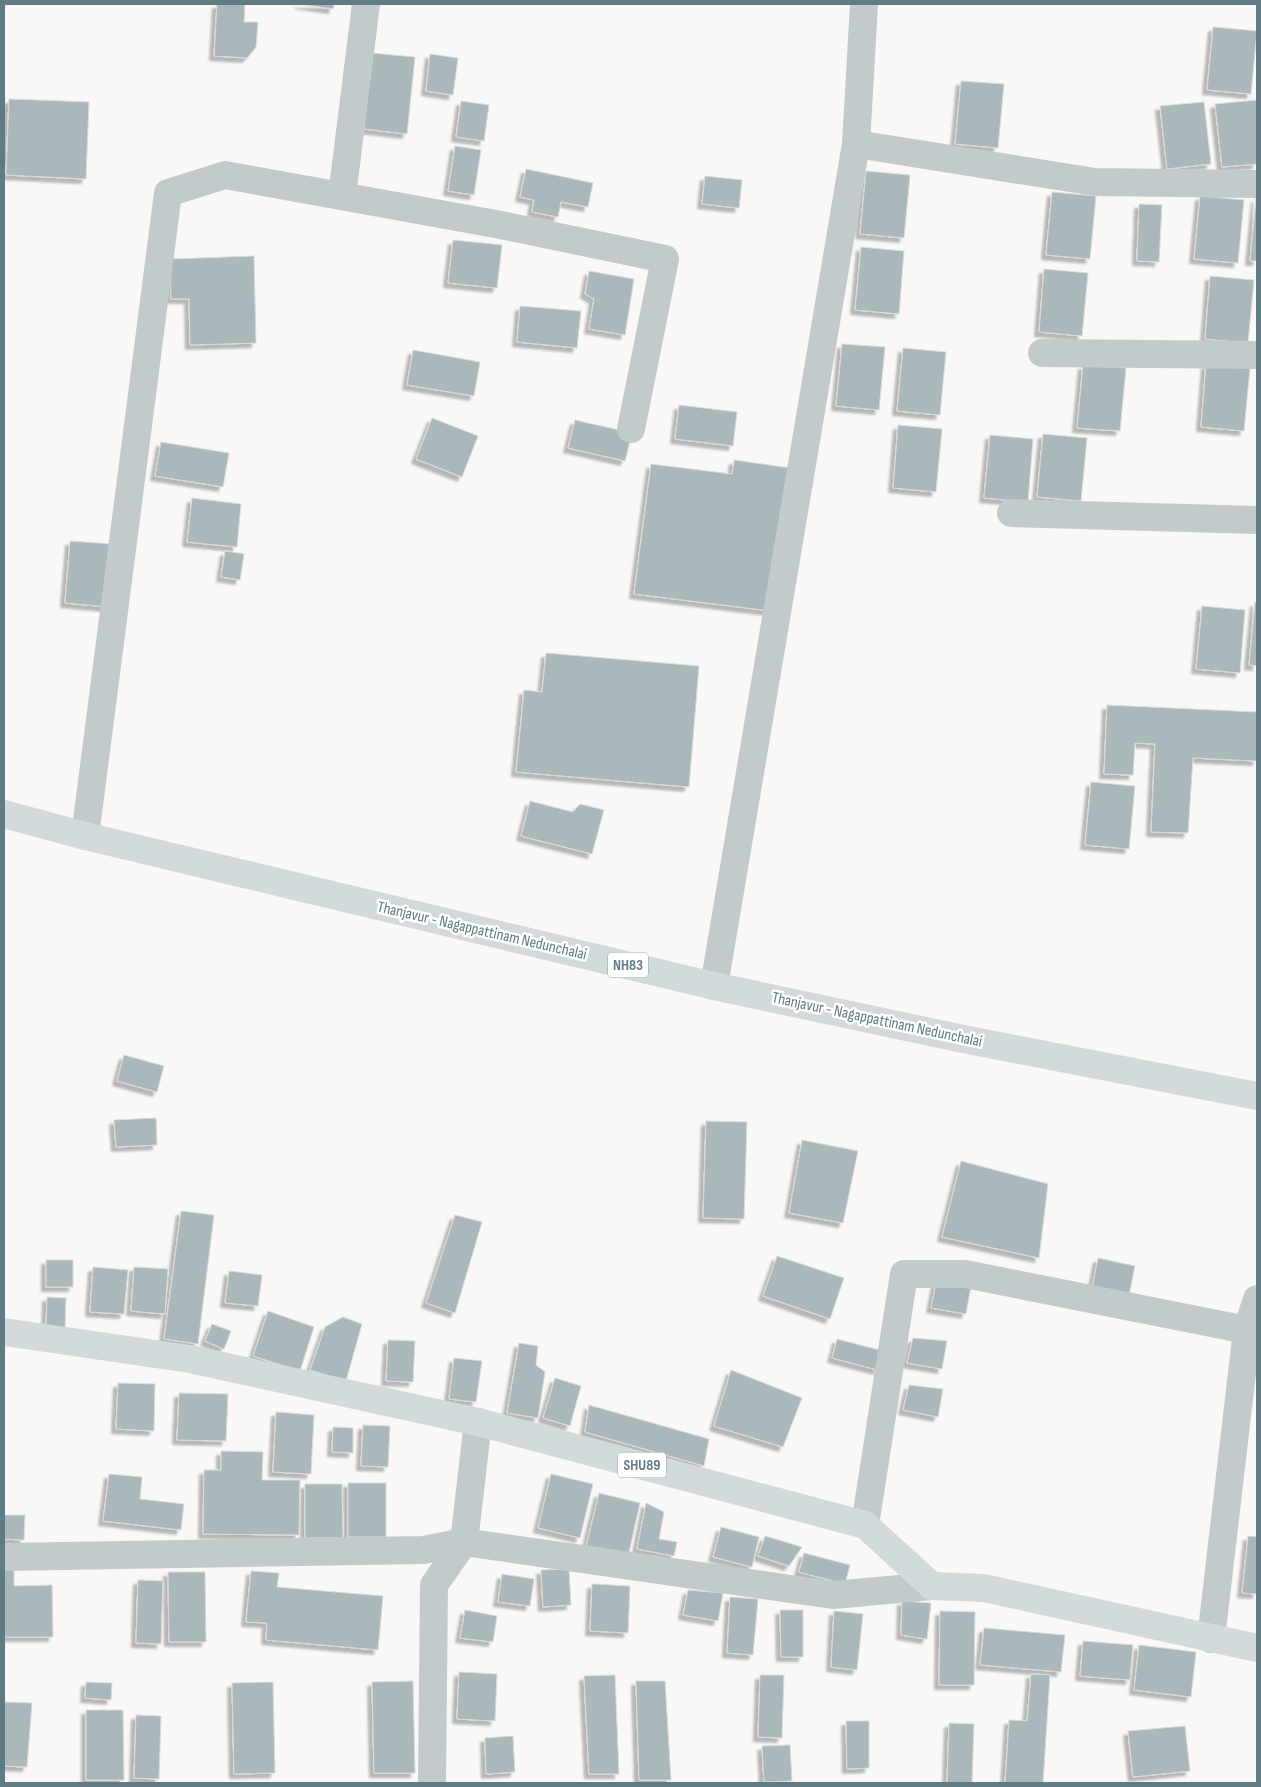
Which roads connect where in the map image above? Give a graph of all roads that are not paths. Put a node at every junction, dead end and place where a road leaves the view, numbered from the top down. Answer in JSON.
{"nodes":[{"id":1,"x":366,"y":4,"type":"edge"},
{"id":2,"x":864,"y":4,"type":"edge"},
{"id":3,"x":856,"y":144,"type":"junction"},
{"id":4,"x":1257,"y":184,"type":"edge"},
{"id":5,"x":342,"y":196,"type":"junction"},
{"id":6,"x":1042,"y":354,"type":"dead end"},
{"id":7,"x":1257,"y":355,"type":"edge"},
{"id":8,"x":631,"y":430,"type":"dead end"},
{"id":9,"x":1011,"y":512,"type":"dead end"},
{"id":10,"x":1257,"y":520,"type":"edge"},
{"id":11,"x":4,"y":814,"type":"edge"},
{"id":12,"x":85,"y":836,"type":"junction"},
{"id":13,"x":714,"y":986,"type":"junction"},
{"id":14,"x":1257,"y":1096,"type":"edge"},
{"id":15,"x":1257,"y":1299,"type":"edge"},
{"id":16,"x":1247,"y":1330,"type":"junction"},
{"id":17,"x":4,"y":1332,"type":"edge"},
{"id":18,"x":478,"y":1422,"type":"junction"},
{"id":19,"x":865,"y":1525,"type":"junction"},
{"id":20,"x":464,"y":1542,"type":"junction"},
{"id":21,"x":4,"y":1556,"type":"edge"},
{"id":22,"x":932,"y":1586,"type":"junction"},
{"id":23,"x":1211,"y":1638,"type":"junction"},
{"id":24,"x":1257,"y":1648,"type":"edge"},
{"id":25,"x":432,"y":1783,"type":"edge"}],
"edges":[{"from":1,"to":5,"type":"street"},
{"from":2,"to":3,"type":"street"},
{"from":3,"to":4,"type":"street"},
{"from":3,"to":13,"type":"street"},
{"from":5,"to":8,"type":"street"},
{"from":5,"to":12,"type":"street"},
{"from":6,"to":7,"type":"street"},
{"from":9,"to":10,"type":"street"},
{"from":11,"to":12,"type":"main road","name":"Thanjavur - Nagappattinam Nedunchalai","number":"NH83"},
{"from":12,"to":13,"type":"main road","name":"Thanjavur - Nagappattinam Nedunchalai","number":"NH83"},
{"from":13,"to":14,"type":"main road","name":"Thanjavur - Nagappattinam Nedunchalai","number":"NH83"},
{"from":15,"to":16,"type":"street"},
{"from":16,"to":19,"type":"street"},
{"from":16,"to":23,"type":"street"},
{"from":17,"to":18,"type":"main road","number":"SHU89"},
{"from":18,"to":19,"type":"main road","number":"SHU89"},
{"from":18,"to":20,"type":"street"},
{"from":19,"to":22,"type":"main road","number":"SHU89"},
{"from":20,"to":21,"type":"street"},
{"from":20,"to":22,"type":"street"},
{"from":20,"to":25,"type":"street"},
{"from":22,"to":23,"type":"main road"},
{"from":23,"to":24,"type":"main road"}]}
